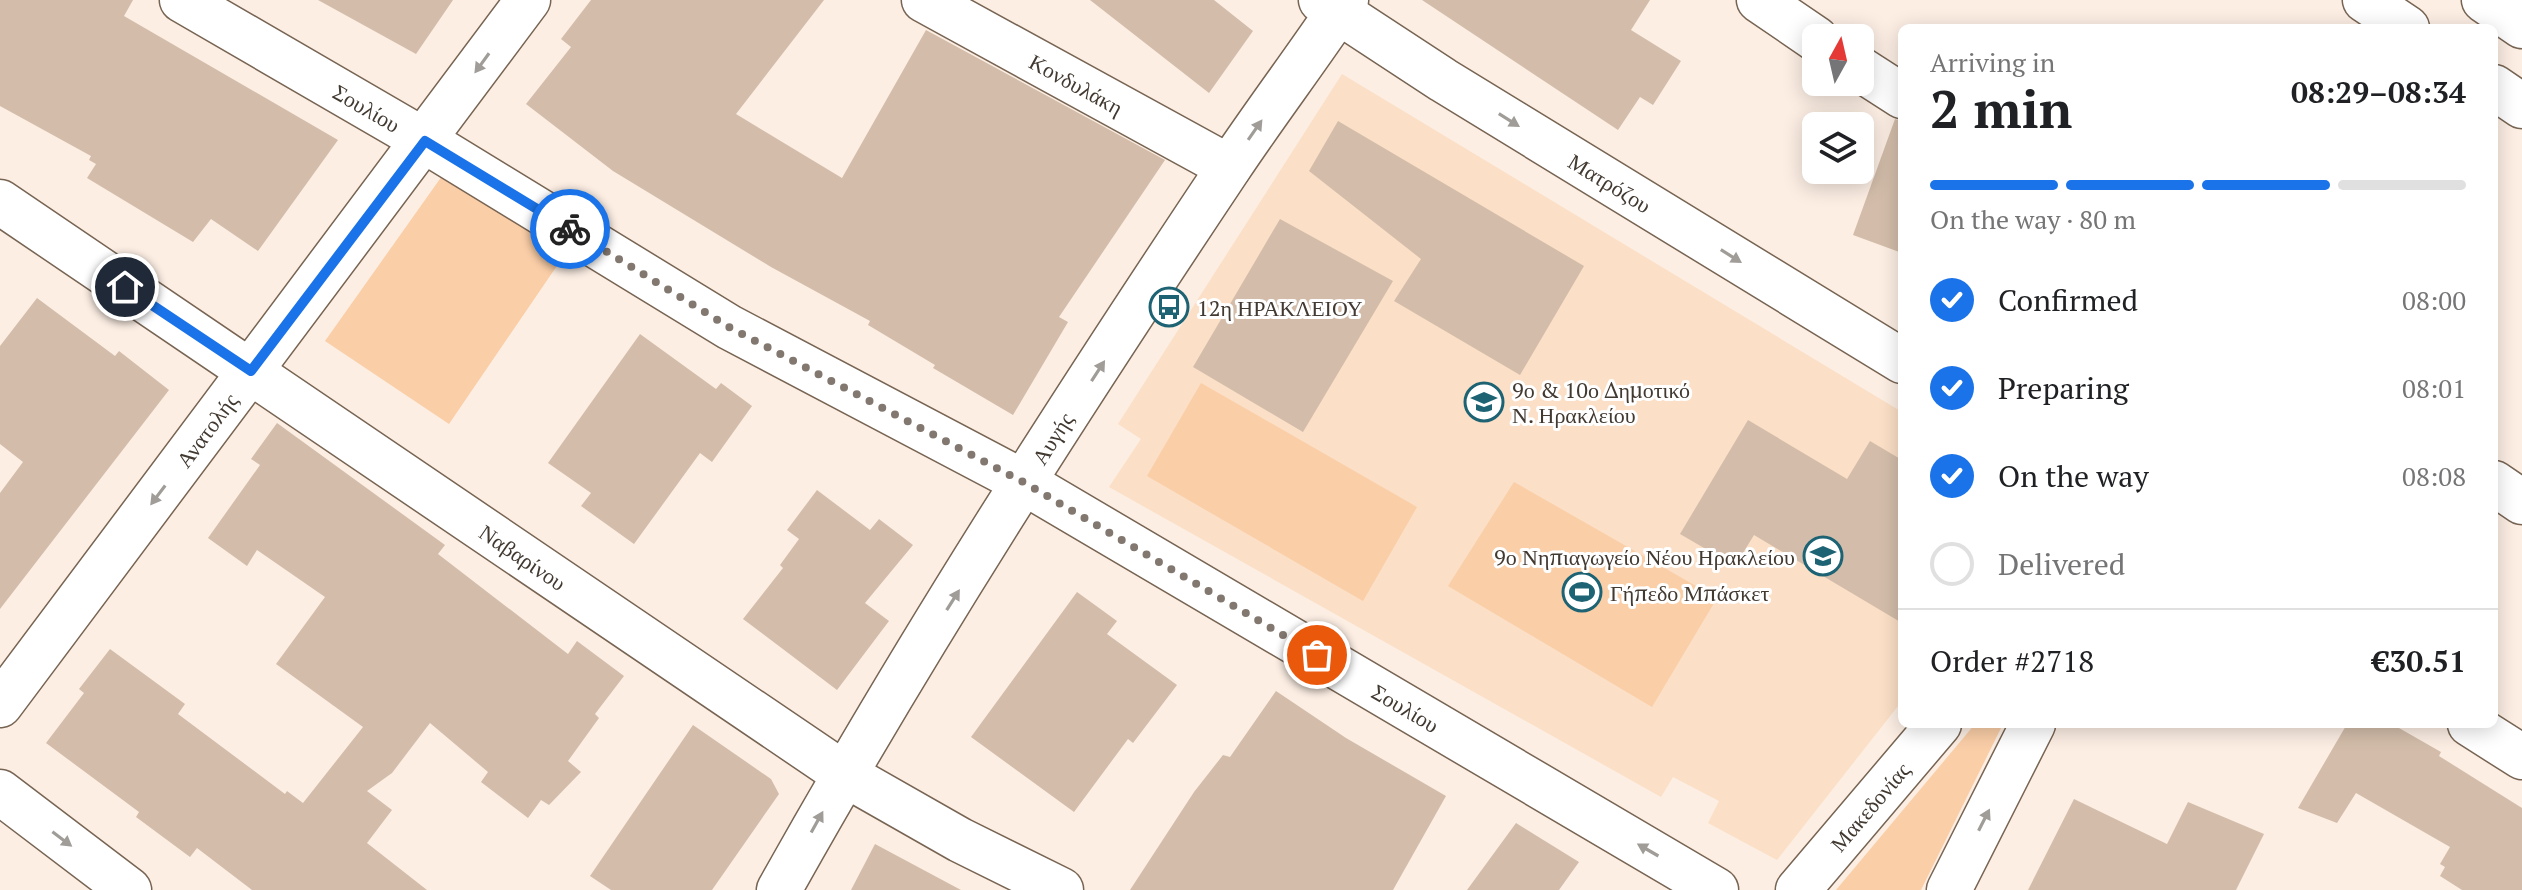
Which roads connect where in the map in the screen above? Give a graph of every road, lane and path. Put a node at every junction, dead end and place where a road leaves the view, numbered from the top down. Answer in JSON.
{"nodes":[{"id":1,"x":182,"y":0,"type":"edge"},
{"id":2,"x":528,"y":0,"type":"edge"},
{"id":3,"x":924,"y":0,"type":"edge"},
{"id":4,"x":1759,"y":0,"type":"edge"},
{"id":5,"x":2365,"y":0,"type":"edge"},
{"id":6,"x":1335,"y":4,"type":"edge"},
{"id":7,"x":2401,"y":24,"type":"edge"},
{"id":8,"x":1802,"y":29,"type":"edge"},
{"id":9,"x":1874,"y":78,"type":"edge"},
{"id":10,"x":2498,"y":90,"type":"edge"},
{"id":11,"x":1898,"y":93,"type":"edge"},
{"id":12,"x":2522,"y":106,"type":"edge"},
{"id":13,"x":425,"y":141,"type":"junction"},
{"id":14,"x":1229,"y":167,"type":"junction"},
{"id":15,"x":0,"y":202,"type":"edge"},
{"id":16,"x":1898,"y":359,"type":"edge"},
{"id":17,"x":251,"y":371,"type":"junction"},
{"id":18,"x":1025,"y":483,"type":"junction"},
{"id":19,"x":2498,"y":486,"type":"edge"},
{"id":20,"x":2522,"y":502,"type":"edge"},
{"id":21,"x":0,"y":705,"type":"edge"},
{"id":22,"x":1936,"y":728,"type":"edge"},
{"id":23,"x":2031,"y":728,"type":"edge"},
{"id":24,"x":2476,"y":728,"type":"edge"},
{"id":25,"x":2522,"y":757,"type":"edge"},
{"id":26,"x":844,"y":774,"type":"junction"},
{"id":27,"x":0,"y":792,"type":"edge"},
{"id":28,"x":129,"y":890,"type":"edge"},
{"id":29,"x":779,"y":890,"type":"edge"},
{"id":30,"x":1061,"y":890,"type":"edge"},
{"id":31,"x":1716,"y":890,"type":"edge"},
{"id":32,"x":1798,"y":890,"type":"edge"},
{"id":33,"x":1949,"y":890,"type":"edge"}],
"edges":[{"from":1,"to":13,"type":"street","name":"Σουλίου"},
{"from":2,"to":13,"type":"street","name":"Ανατολής","one_way":true},
{"from":3,"to":14,"type":"street","name":"Κονδυλάκη"},
{"from":4,"to":8,"type":"street"},
{"from":5,"to":7,"type":"street"},
{"from":14,"to":6,"type":"street","name":"Αυγής","one_way":true},
{"from":6,"to":16,"type":"street","name":"Ματρόζου","one_way":true},
{"from":9,"to":11,"type":"street"},
{"from":10,"to":12,"type":"street"},
{"from":13,"to":17,"type":"street","name":"Ανατολής"},
{"from":13,"to":18,"type":"street","name":"Σουλίου"},
{"from":18,"to":14,"type":"street","name":"Αυγής","one_way":true},
{"from":15,"to":17,"type":"street","name":"Ναβαρίνου"},
{"from":17,"to":21,"type":"street","name":"Ανατολής","one_way":true},
{"from":17,"to":26,"type":"street","name":"Ναβαρίνου"},
{"from":26,"to":18,"type":"street","name":"Αυγής","one_way":true},
{"from":31,"to":18,"type":"street","name":"Σουλίου","one_way":true},
{"from":19,"to":20,"type":"street"},
{"from":22,"to":32,"type":"street","name":"Μακεδονίας"},
{"from":33,"to":23,"type":"street","one_way":true},
{"from":24,"to":25,"type":"street"},
{"from":29,"to":26,"type":"street","name":"Αυγής","one_way":true},
{"from":26,"to":30,"type":"street","name":"Ναβαρίνου"},
{"from":27,"to":28,"type":"street","one_way":true}]}
